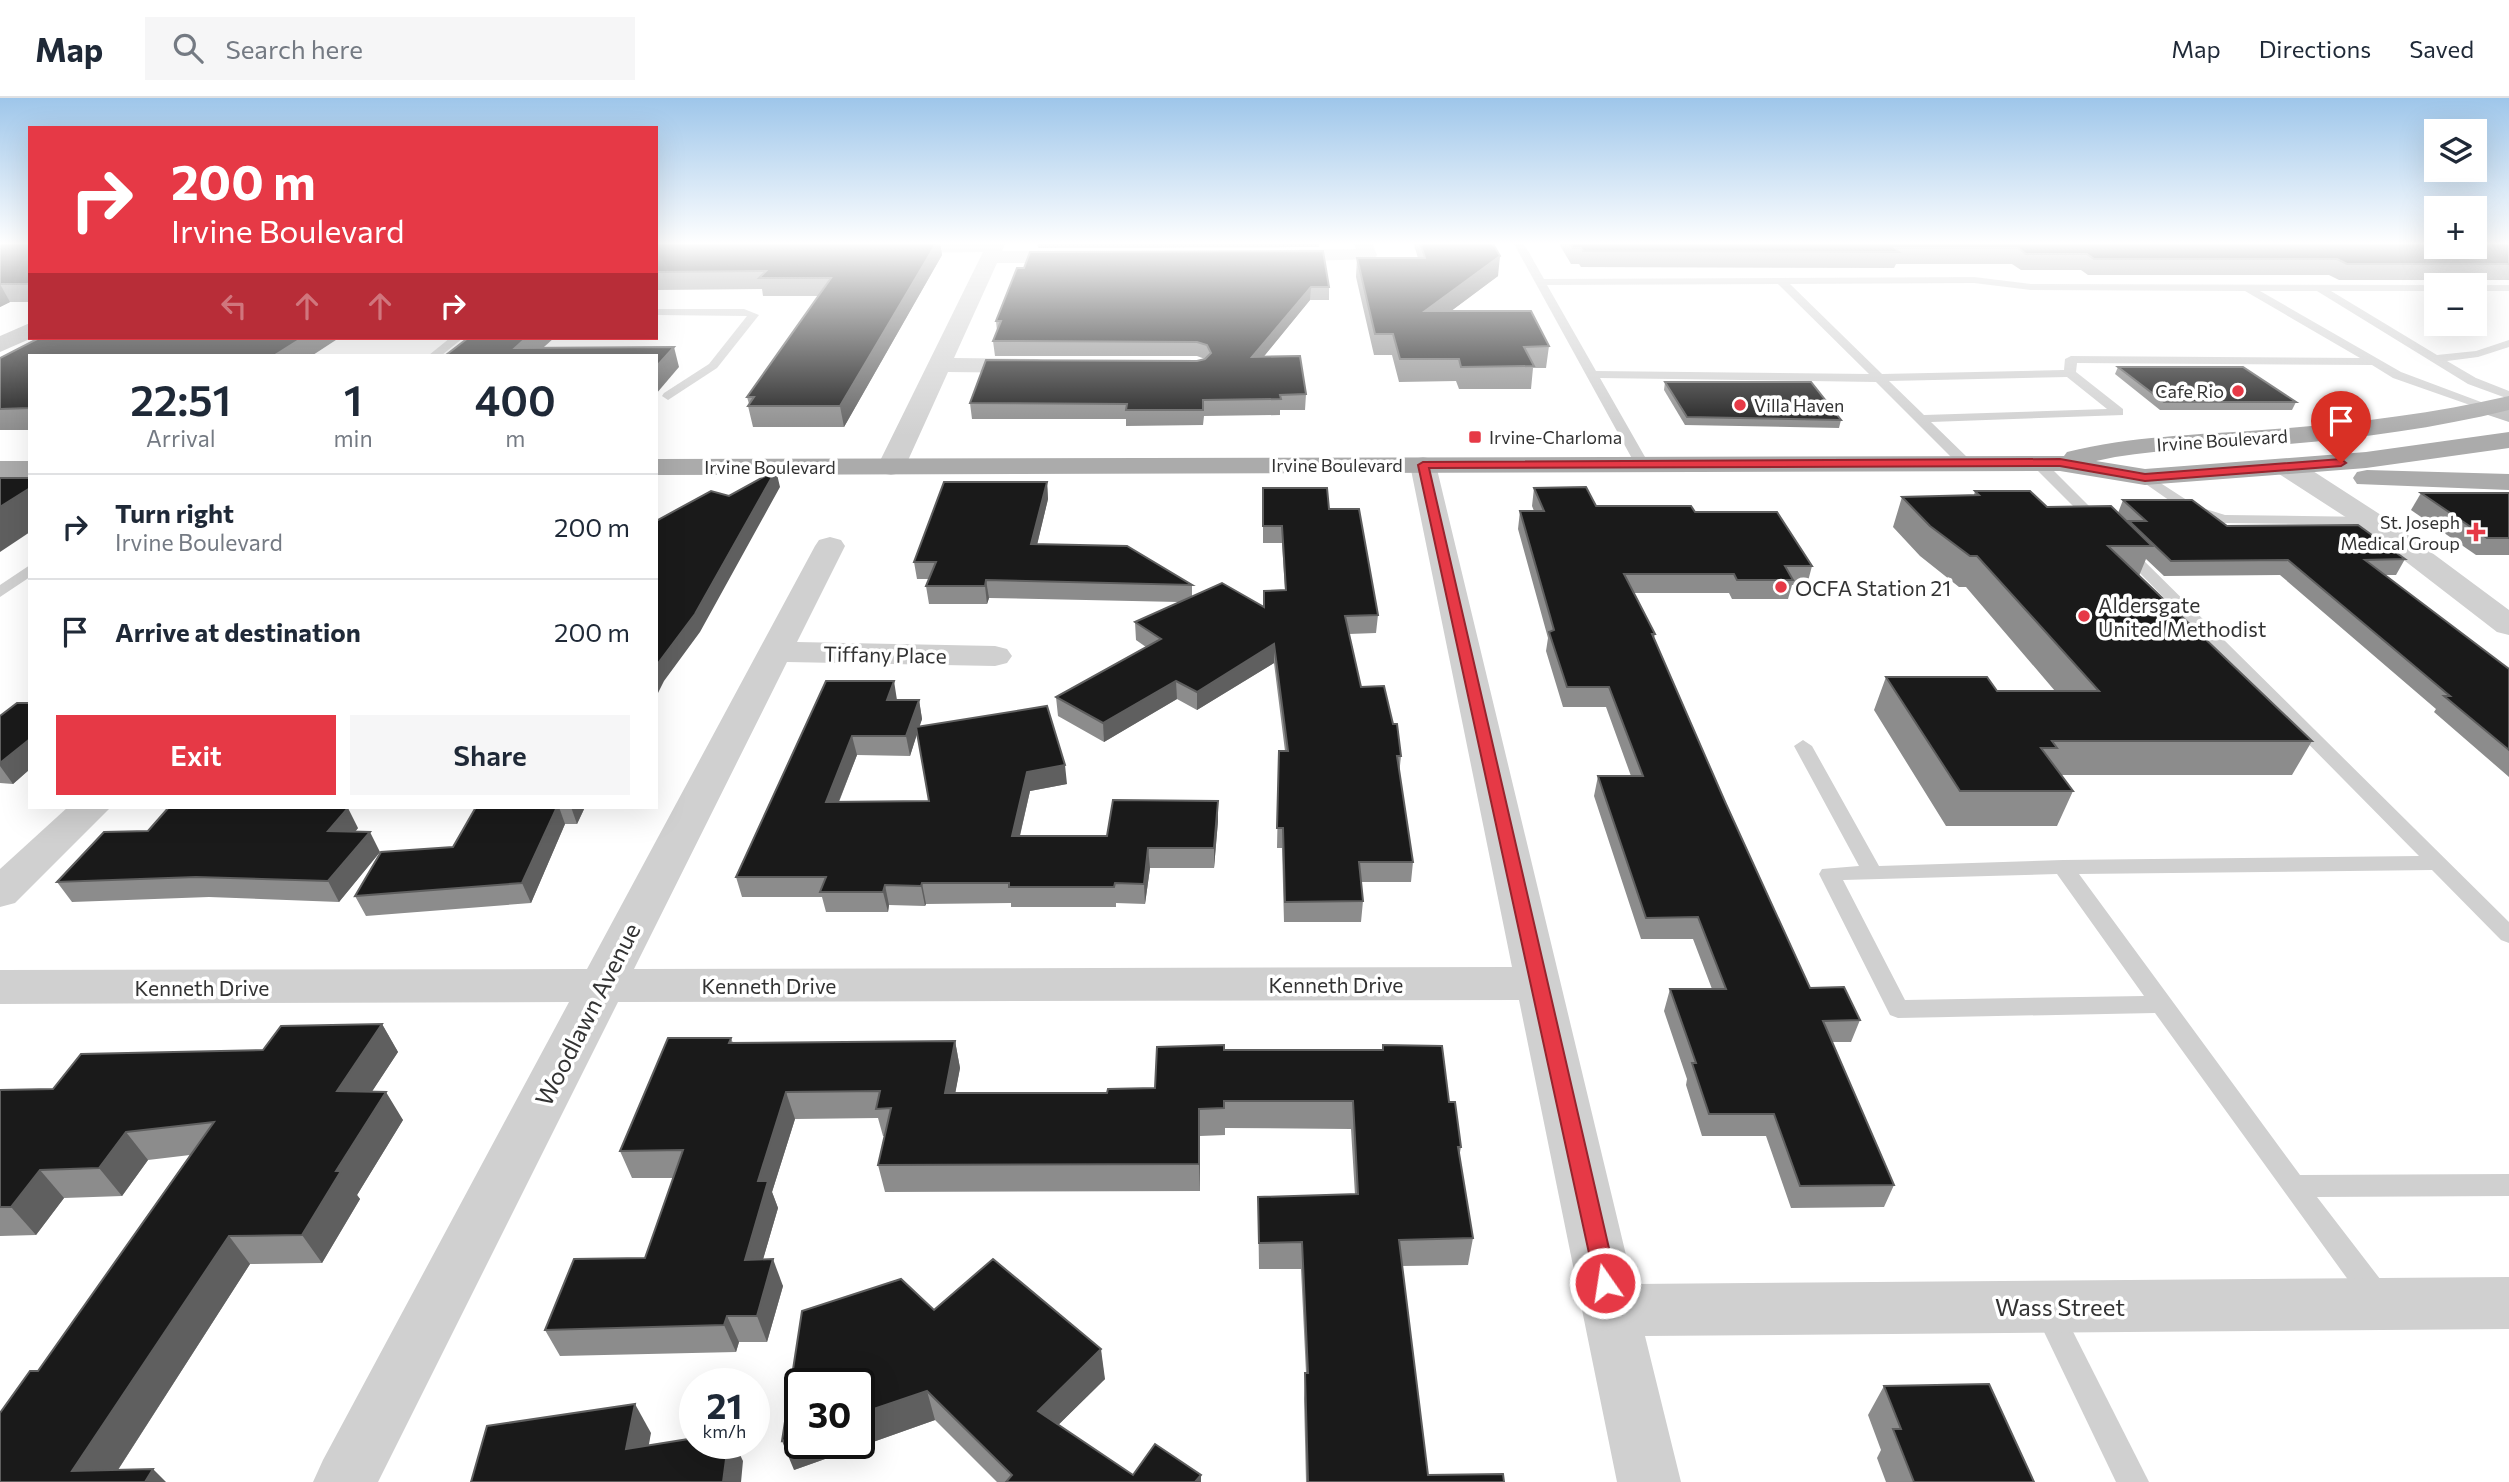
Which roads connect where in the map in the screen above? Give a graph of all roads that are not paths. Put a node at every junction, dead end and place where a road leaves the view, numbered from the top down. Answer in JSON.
{"nodes":[{"id":1,"x":966,"y":307,"type":"edge"},
{"id":2,"x":1554,"y":307,"type":"edge"},
{"id":3,"x":1807,"y":307,"type":"edge"},
{"id":4,"x":2279,"y":307,"type":"edge"},
{"id":5,"x":2351,"y":307,"type":"edge"},
{"id":6,"x":658,"y":312,"type":"edge"},
{"id":7,"x":28,"y":331,"type":"edge"},
{"id":8,"x":454,"y":340,"type":"edge"},
{"id":9,"x":2509,"y":343,"type":"edge"},
{"id":10,"x":0,"y":345,"type":"edge"},
{"id":11,"x":436,"y":354,"type":"edge"},
{"id":12,"x":2438,"y":358,"type":"junction"},
{"id":13,"x":2374,"y":362,"type":"junction"},
{"id":14,"x":939,"y":365,"type":"junction"},
{"id":15,"x":1061,"y":366,"type":"edge"},
{"id":16,"x":2070,"y":373,"type":"junction"},
{"id":17,"x":1591,"y":374,"type":"junction"},
{"id":18,"x":1878,"y":378,"type":"junction"},
{"id":19,"x":668,"y":396,"type":"dead end"},
{"id":20,"x":2504,"y":405,"type":"edge"},
{"id":21,"x":1920,"y":419,"type":"junction"},
{"id":22,"x":2509,"y":440,"type":"edge"},
{"id":23,"x":1965,"y":463,"type":"junction"},
{"id":24,"x":2049,"y":463,"type":"junction"},
{"id":25,"x":1642,"y":464,"type":"junction"},
{"id":26,"x":1423,"y":465,"type":"junction"},
{"id":27,"x":658,"y":467,"type":"edge"},
{"id":28,"x":891,"y":467,"type":"junction"},
{"id":29,"x":2289,"y":468,"type":"junction"},
{"id":30,"x":0,"y":469,"type":"edge"},
{"id":31,"x":28,"y":469,"type":"edge"},
{"id":32,"x":2145,"y":477,"type":"junction"},
{"id":33,"x":2509,"y":482,"type":"edge"},
{"id":34,"x":2371,"y":521,"type":"junction"},
{"id":35,"x":830,"y":546,"type":"dead end"},
{"id":36,"x":28,"y":571,"type":"edge"},
{"id":37,"x":0,"y":592,"type":"edge"},
{"id":38,"x":2504,"y":617,"type":"edge"},
{"id":39,"x":775,"y":652,"type":"junction"},
{"id":40,"x":995,"y":656,"type":"dead end"},
{"id":41,"x":1802,"y":746,"type":"dead end"},
{"id":42,"x":89,"y":809,"type":"edge"},
{"id":43,"x":2439,"y":863,"type":"junction"},
{"id":44,"x":2063,"y":866,"type":"junction"},
{"id":45,"x":1873,"y":873,"type":"junction"},
{"id":46,"x":0,"y":893,"type":"edge"},
{"id":47,"x":2509,"y":935,"type":"edge"},
{"id":48,"x":1538,"y":983,"type":"junction"},
{"id":49,"x":602,"y":985,"type":"junction"},
{"id":50,"x":0,"y":987,"type":"edge"},
{"id":51,"x":2162,"y":1004,"type":"junction"},
{"id":52,"x":2509,"y":1185,"type":"edge"},
{"id":53,"x":2293,"y":1186,"type":"junction"},
{"id":54,"x":2509,"y":1303,"type":"edge"},
{"id":55,"x":2382,"y":1304,"type":"junction"},
{"id":56,"x":2046,"y":1306,"type":"junction"},
{"id":57,"x":1611,"y":1310,"type":"junction"},
{"id":58,"x":345,"y":1482,"type":"edge"},
{"id":59,"x":1649,"y":1482,"type":"edge"},
{"id":60,"x":2133,"y":1482,"type":"edge"}],
"edges":[{"from":1,"to":14,"type":"street"},
{"from":2,"to":17,"type":"lane"},
{"from":3,"to":18,"type":"lane"},
{"from":4,"to":13,"type":"lane"},
{"from":5,"to":12,"type":"lane"},
{"from":6,"to":19,"type":"lane"},
{"from":7,"to":10,"type":"main road"},
{"from":8,"to":11,"type":"lane"},
{"from":9,"to":12,"type":"lane"},
{"from":12,"to":20,"type":"lane"},
{"from":13,"to":16,"type":"lane"},
{"from":13,"to":20,"type":"lane"},
{"from":14,"to":15,"type":"street"},
{"from":14,"to":28,"type":"street"},
{"from":16,"to":18,"type":"lane"},
{"from":16,"to":21,"type":"lane"},
{"from":17,"to":18,"type":"lane"},
{"from":17,"to":25,"type":"lane"},
{"from":18,"to":21,"type":"lane"},
{"from":20,"to":24,"type":"main road","name":"Irvine Boulevard"},
{"from":21,"to":23,"type":"lane"},
{"from":22,"to":29,"type":"main road","name":"Irvine Boulevard"},
{"from":23,"to":24,"type":"main road","name":"Irvine Boulevard"},
{"from":23,"to":25,"type":"main road","name":"Irvine Boulevard"},
{"from":24,"to":32,"type":"main road","name":"Irvine Boulevard"},
{"from":24,"to":43,"type":"lane"},
{"from":25,"to":26,"type":"main road","name":"Irvine Boulevard"},
{"from":26,"to":28,"type":"main road","name":"Irvine Boulevard"},
{"from":26,"to":48,"type":"street"},
{"from":27,"to":28,"type":"main road","name":"Irvine Boulevard"},
{"from":29,"to":32,"type":"main road","name":"Irvine Boulevard"},
{"from":29,"to":33,"type":"main road"},
{"from":29,"to":34,"type":"street"},
{"from":30,"to":31,"type":"main road"},
{"from":32,"to":34,"type":"lane"},
{"from":34,"to":38,"type":"street"},
{"from":35,"to":39,"type":"street","name":"Woodlawn Avenue"},
{"from":36,"to":37,"type":"lane"},
{"from":39,"to":40,"type":"street","name":"Tiffany Place"},
{"from":39,"to":49,"type":"street","name":"Woodlawn Avenue"},
{"from":41,"to":45,"type":"lane"},
{"from":42,"to":46,"type":"street"},
{"from":43,"to":44,"type":"lane"},
{"from":43,"to":47,"type":"lane"},
{"from":44,"to":45,"type":"lane"},
{"from":44,"to":51,"type":"lane"},
{"from":45,"to":51,"type":"lane"},
{"from":48,"to":49,"type":"street","name":"Kenneth Drive"},
{"from":48,"to":57,"type":"street"},
{"from":49,"to":50,"type":"street","name":"Kenneth Drive"},
{"from":49,"to":58,"type":"street","name":"Woodlawn Avenue"},
{"from":51,"to":53,"type":"lane"},
{"from":52,"to":53,"type":"lane"},
{"from":53,"to":55,"type":"lane"},
{"from":54,"to":55,"type":"street","name":"Wass Street"},
{"from":55,"to":56,"type":"street","name":"Wass Street"},
{"from":56,"to":57,"type":"street","name":"Wass Street"},
{"from":56,"to":60,"type":"lane"},
{"from":57,"to":59,"type":"street"}]}
